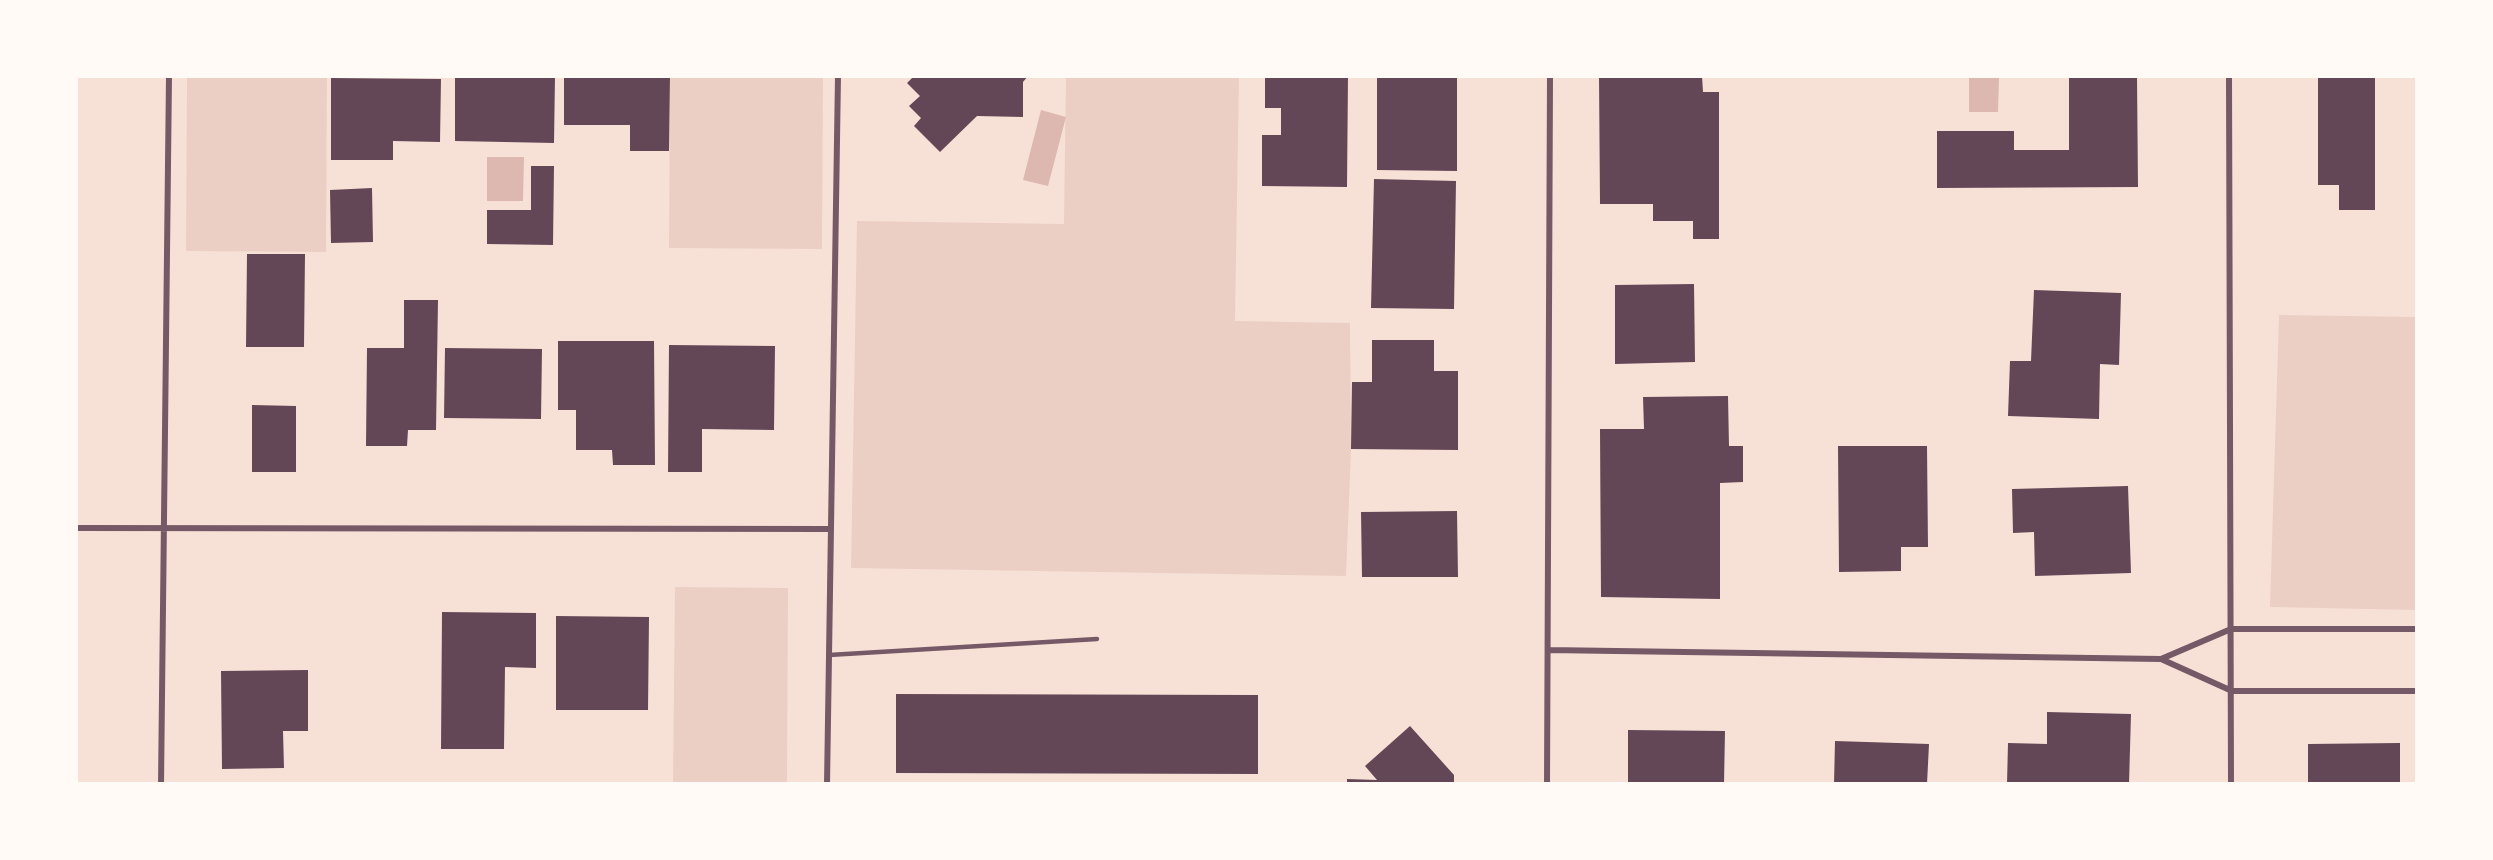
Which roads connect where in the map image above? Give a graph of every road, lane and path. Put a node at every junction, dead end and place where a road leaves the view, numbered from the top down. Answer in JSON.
{"nodes":[{"id":1,"x":169,"y":76,"type":"edge"},
{"id":2,"x":838,"y":76,"type":"edge"},
{"id":3,"x":1550,"y":76,"type":"edge"},
{"id":4,"x":2229,"y":76,"type":"edge"},
{"id":5,"x":76,"y":528,"type":"edge"},
{"id":6,"x":163,"y":528,"type":"junction"},
{"id":7,"x":831,"y":529,"type":"junction"},
{"id":8,"x":2231,"y":628,"type":"junction"},
{"id":9,"x":2416,"y":629,"type":"edge"},
{"id":10,"x":1097,"y":639,"type":"dead end"},
{"id":11,"x":1548,"y":650,"type":"junction"},
{"id":12,"x":829,"y":655,"type":"junction"},
{"id":13,"x":2161,"y":659,"type":"junction"},
{"id":14,"x":2232,"y":691,"type":"junction"},
{"id":15,"x":2416,"y":692,"type":"edge"},
{"id":16,"x":161,"y":783,"type":"edge"},
{"id":17,"x":827,"y":783,"type":"edge"},
{"id":18,"x":1547,"y":783,"type":"edge"},
{"id":19,"x":2231,"y":783,"type":"edge"}],
"edges":[{"from":1,"to":6,"type":"street"},
{"from":2,"to":7,"type":"street"},
{"from":3,"to":11,"type":"street"},
{"from":4,"to":8,"type":"street"},
{"from":5,"to":6,"type":"street"},
{"from":6,"to":7,"type":"street"},
{"from":6,"to":16,"type":"street"},
{"from":7,"to":12,"type":"street"},
{"from":8,"to":9,"type":"street"},
{"from":8,"to":13,"type":"street"},
{"from":8,"to":14,"type":"street"},
{"from":10,"to":12,"type":"lane"},
{"from":11,"to":13,"type":"street"},
{"from":11,"to":18,"type":"street"},
{"from":12,"to":17,"type":"street"},
{"from":13,"to":14,"type":"street"},
{"from":14,"to":15,"type":"street"},
{"from":14,"to":19,"type":"street"}]}
